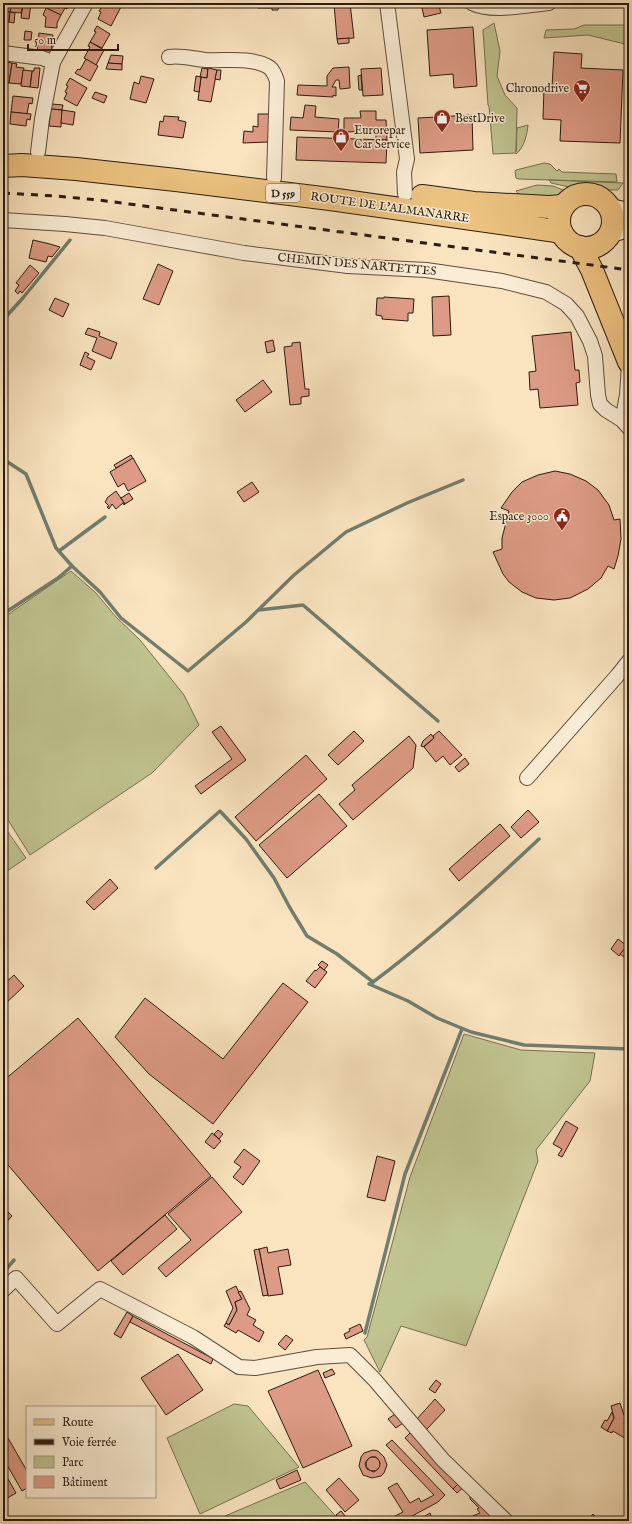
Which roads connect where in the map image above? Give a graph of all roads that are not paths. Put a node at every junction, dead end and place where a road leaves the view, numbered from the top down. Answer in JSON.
{"nodes":[{"id":1,"x":86,"y":3,"type":"edge"},
{"id":2,"x":387,"y":3,"type":"edge"},
{"id":3,"x":472,"y":3,"type":"edge"},
{"id":4,"x":549,"y":3,"type":"edge"},
{"id":5,"x":3,"y":53,"type":"edge"},
{"id":6,"x":169,"y":57,"type":"dead end"},
{"id":7,"x":53,"y":62,"type":"junction"},
{"id":8,"x":3,"y":152,"type":"edge"},
{"id":9,"x":38,"y":152,"type":"junction"},
{"id":10,"x":3,"y":166,"type":"edge"},
{"id":11,"x":274,"y":178,"type":"junction"},
{"id":12,"x":405,"y":194,"type":"junction"},
{"id":13,"x":563,"y":206,"type":"junction"},
{"id":14,"x":620,"y":211,"type":"edge"},
{"id":15,"x":3,"y":220,"type":"edge"},
{"id":16,"x":562,"y":233,"type":"junction"},
{"id":17,"x":614,"y":234,"type":"edge"},
{"id":18,"x":580,"y":247,"type":"junction"},
{"id":19,"x":629,"y":334,"type":"edge"},
{"id":20,"x":629,"y":364,"type":"edge"},
{"id":21,"x":625,"y":404,"type":"junction"},
{"id":22,"x":606,"y":410,"type":"junction"},
{"id":23,"x":629,"y":428,"type":"edge"},
{"id":24,"x":629,"y":661,"type":"edge"},
{"id":25,"x":527,"y":778,"type":"dead end"},
{"id":26,"x":3,"y":1290,"type":"edge"},
{"id":27,"x":506,"y":1521,"type":"edge"}],
"edges":[{"from":1,"to":7,"type":"street"},
{"from":2,"to":12,"type":"street"},
{"from":3,"to":4,"type":"street"},
{"from":5,"to":7,"type":"street"},
{"from":6,"to":11,"type":"street"},
{"from":7,"to":9,"type":"street"},
{"from":8,"to":9,"type":"main road","name":"ROUTE DE L'ALMANARRE","number":"D 559"},
{"from":9,"to":11,"type":"main road","name":"ROUTE DE L'ALMANARRE","number":"D 559"},
{"from":10,"to":16,"type":"main road","name":"ROUTE DE L'ALMANARRE","number":"D 559"},
{"from":11,"to":12,"type":"main road","name":"ROUTE DE L'ALMANARRE","number":"D 559"},
{"from":12,"to":13,"type":"main road","name":"ROUTE DE L'ALMANARRE","number":"D 559"},
{"from":13,"to":14,"type":"main road"},
{"from":13,"to":16,"type":"main road"},
{"from":14,"to":17,"type":"main road"},
{"from":15,"to":22,"type":"street","name":"CHEMIN DES NARTETTES"},
{"from":16,"to":18,"type":"main road"},
{"from":17,"to":18,"type":"main road"},
{"from":17,"to":19,"type":"main road"},
{"from":18,"to":20,"type":"main road"},
{"from":20,"to":21,"type":"street"},
{"from":21,"to":22,"type":"street"},
{"from":21,"to":23,"type":"street"},
{"from":22,"to":23,"type":"street"},
{"from":24,"to":25,"type":"street"},
{"from":26,"to":27,"type":"street"}]}
